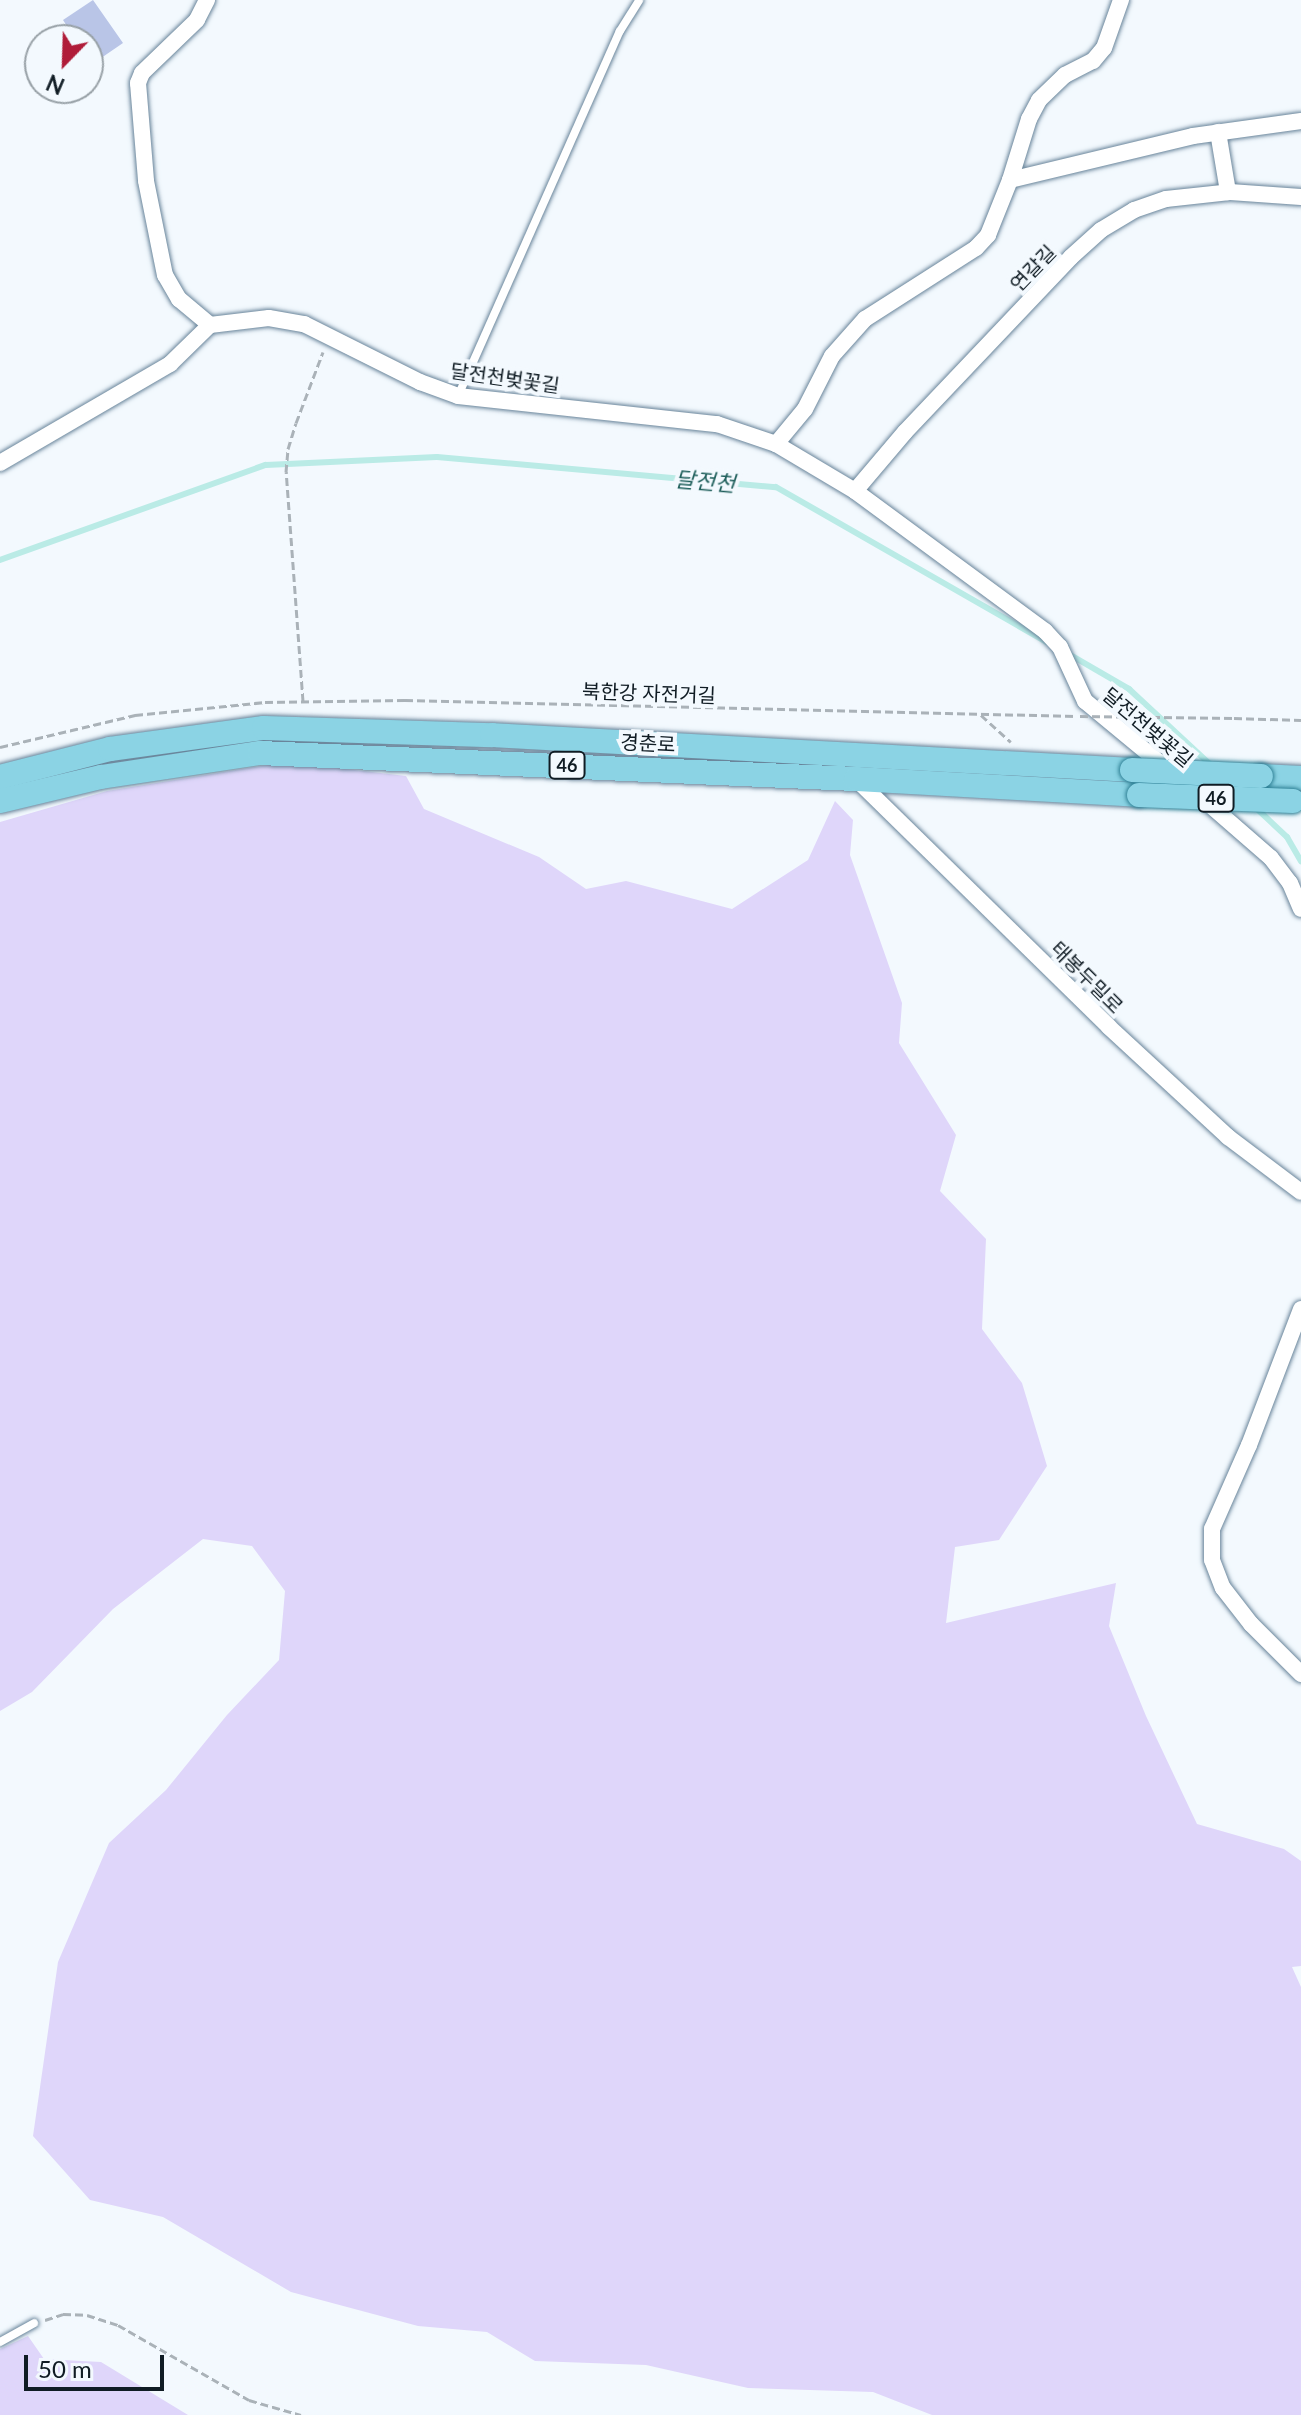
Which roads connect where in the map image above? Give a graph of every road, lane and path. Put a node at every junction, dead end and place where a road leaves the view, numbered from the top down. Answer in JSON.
{"nodes":[{"id":1,"x":207,"y":0,"type":"edge"},
{"id":2,"x":639,"y":0,"type":"edge"},
{"id":3,"x":1121,"y":0,"type":"edge"},
{"id":4,"x":1301,"y":121,"type":"edge"},
{"id":5,"x":1218,"y":132,"type":"junction"},
{"id":6,"x":1010,"y":180,"type":"junction"},
{"id":7,"x":1228,"y":192,"type":"junction"},
{"id":8,"x":1301,"y":197,"type":"edge"},
{"id":9,"x":210,"y":325,"type":"junction"},
{"id":10,"x":329,"y":335,"type":"junction"},
{"id":11,"x":458,"y":396,"type":"junction"},
{"id":12,"x":776,"y":444,"type":"junction"},
{"id":13,"x":0,"y":463,"type":"edge"},
{"id":14,"x":855,"y":491,"type":"junction"},
{"id":15,"x":303,"y":701,"type":"junction"},
{"id":16,"x":1082,"y":708,"type":"junction"},
{"id":17,"x":981,"y":715,"type":"junction"},
{"id":18,"x":1301,"y":720,"type":"edge"},
{"id":19,"x":0,"y":747,"type":"edge"},
{"id":20,"x":1034,"y":763,"type":"junction"},
{"id":21,"x":0,"y":777,"type":"edge"},
{"id":22,"x":856,"y":779,"type":"junction"},
{"id":23,"x":1298,"y":794,"type":"edge"},
{"id":24,"x":0,"y":801,"type":"edge"},
{"id":25,"x":1301,"y":909,"type":"edge"},
{"id":26,"x":1301,"y":1192,"type":"edge"},
{"id":27,"x":1301,"y":1309,"type":"edge"},
{"id":28,"x":1301,"y":1674,"type":"edge"},
{"id":29,"x":34,"y":2323,"type":"joint"},
{"id":30,"x":0,"y":2342,"type":"edge"},
{"id":31,"x":301,"y":2415,"type":"edge"}],
"edges":[{"from":1,"to":9,"type":"street"},
{"from":2,"to":11,"type":"lane"},
{"from":3,"to":6,"type":"street"},
{"from":4,"to":5,"type":"street"},
{"from":5,"to":6,"type":"street"},
{"from":5,"to":7,"type":"street"},
{"from":6,"to":12,"type":"street"},
{"from":7,"to":8,"type":"street","name":"연갈길"},
{"from":7,"to":14,"type":"street","name":"연갈길"},
{"from":9,"to":10,"type":"street","name":"달전천벚꽃길"},
{"from":9,"to":13,"type":"street"},
{"from":10,"to":11,"type":"street","name":"달전천벚꽃길"},
{"from":10,"to":15,"type":"path"},
{"from":11,"to":12,"type":"street","name":"달전천벚꽃길"},
{"from":12,"to":14,"type":"street","name":"달전천벚꽃길"},
{"from":14,"to":16,"type":"street","name":"달전천벚꽃길"},
{"from":15,"to":17,"type":"path","name":"북한강 자전거길"},
{"from":15,"to":19,"type":"path","name":"북한강 자전거길"},
{"from":16,"to":17,"type":"path","name":"북한강 자전거길"},
{"from":16,"to":18,"type":"path","name":"북한강 자전거길","bridge":true},
{"from":16,"to":25,"type":"street","name":"달전천벚꽃길"},
{"from":17,"to":20,"type":"path"},
{"from":20,"to":21,"type":"main road","name":"경춘로","number":"46"},
{"from":20,"to":23,"type":"main road","name":"경춘로","number":"46","bridge":true},
{"from":22,"to":23,"type":"main road","name":"경춘로","number":"46","bridge":true},
{"from":22,"to":24,"type":"main road","name":"경춘로","number":"46"},
{"from":22,"to":26,"type":"street","name":"태봉두밀로"},
{"from":27,"to":28,"type":"street"},
{"from":29,"to":30,"type":"lane"},
{"from":29,"to":31,"type":"path"}]}
